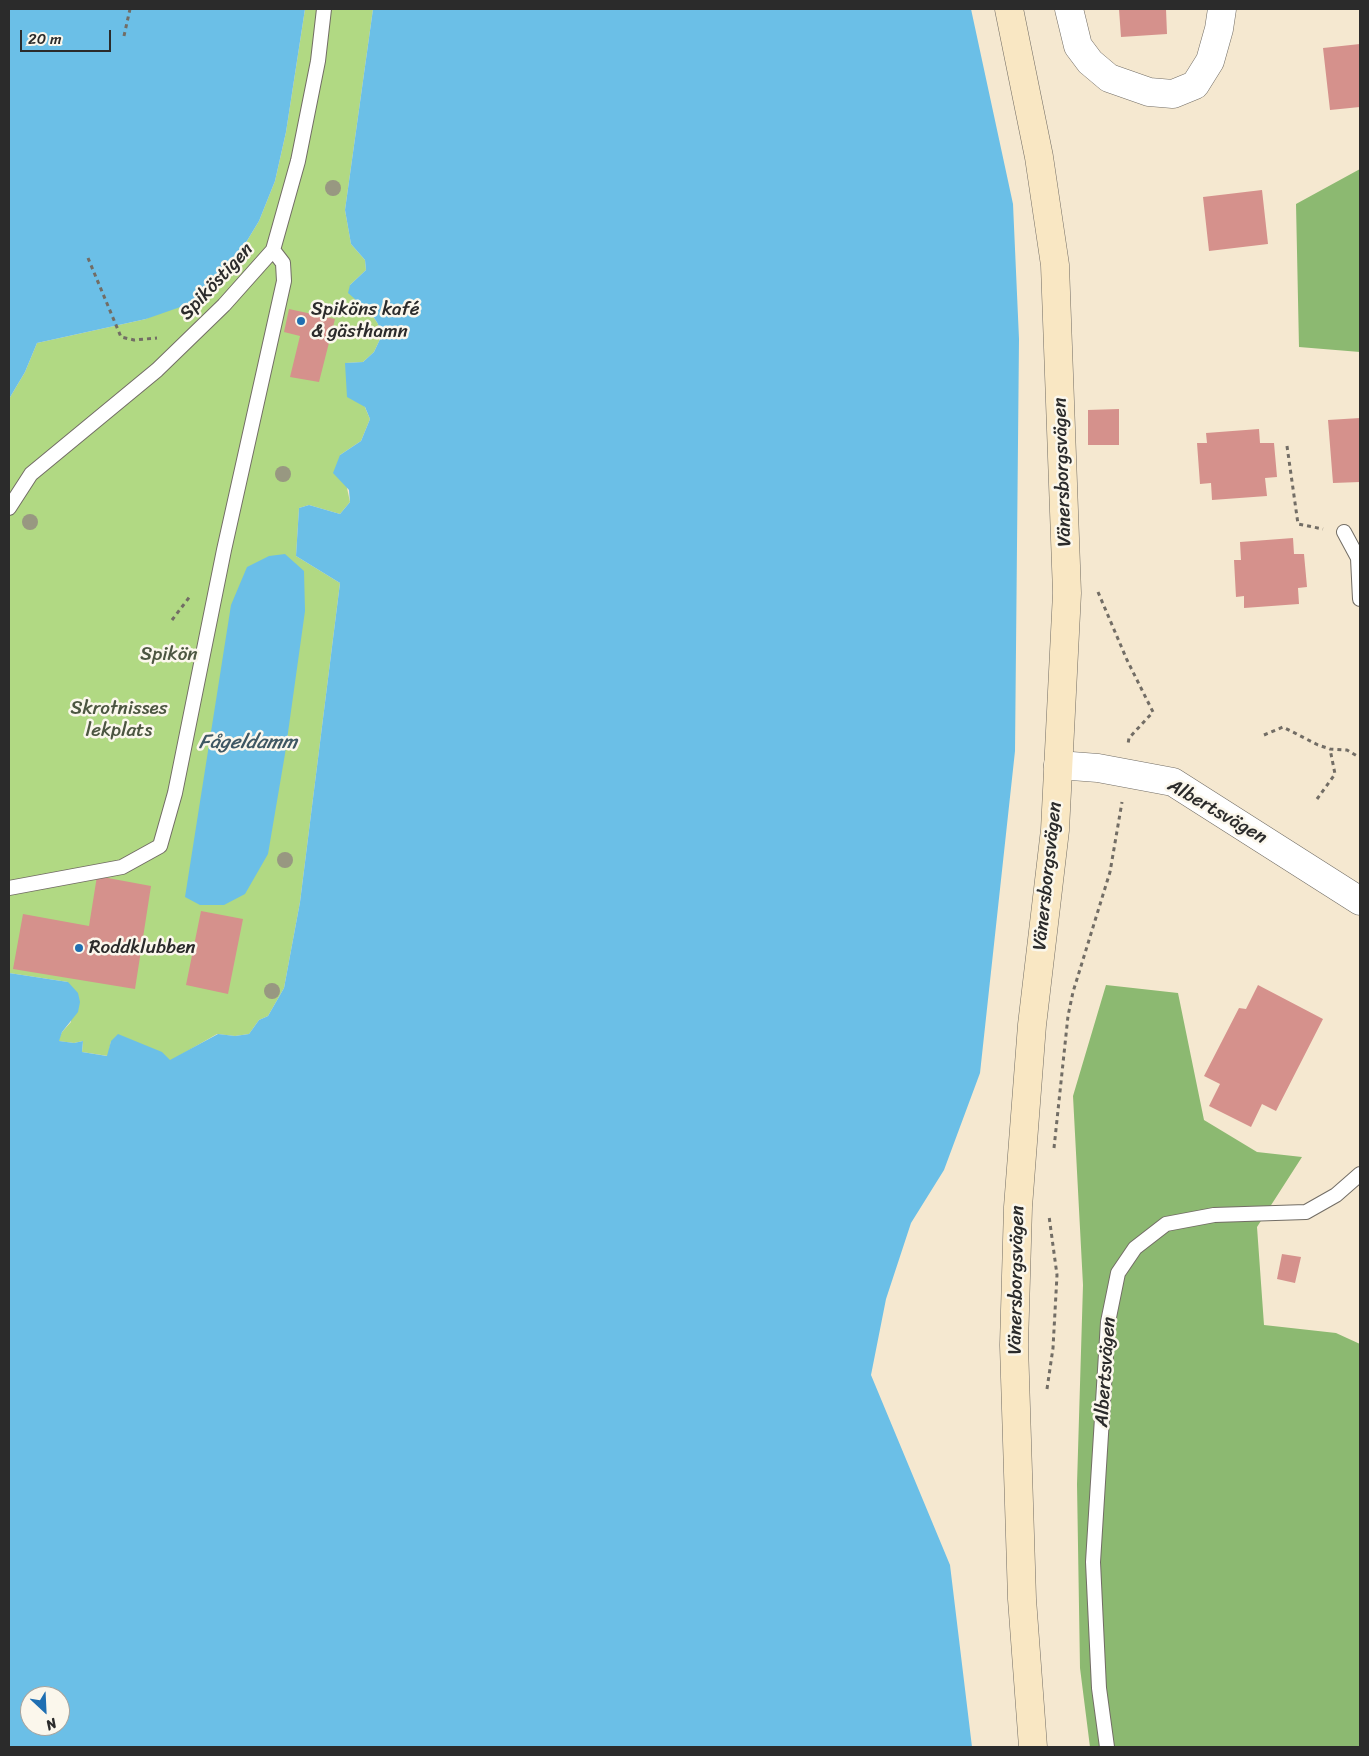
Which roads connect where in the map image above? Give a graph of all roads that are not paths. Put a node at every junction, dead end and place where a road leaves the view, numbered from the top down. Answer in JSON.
{"nodes":[{"id":1,"x":324,"y":9,"type":"edge"},
{"id":2,"x":1009,"y":9,"type":"edge"},
{"id":3,"x":1068,"y":9,"type":"edge"},
{"id":4,"x":1222,"y":9,"type":"edge"},
{"id":5,"x":273,"y":250,"type":"junction"},
{"id":6,"x":9,"y":508,"type":"edge"},
{"id":7,"x":1344,"y":532,"type":"road end"},
{"id":8,"x":1360,"y":598,"type":"edge"},
{"id":9,"x":1058,"y":765,"type":"junction"},
{"id":10,"x":9,"y":888,"type":"edge"},
{"id":11,"x":1360,"y":900,"type":"edge"},
{"id":12,"x":1360,"y":1174,"type":"edge"},
{"id":13,"x":1034,"y":1747,"type":"edge"},
{"id":14,"x":1107,"y":1747,"type":"edge"}],
"edges":[{"from":1,"to":5,"type":"lane","name":"Spiköstigen"},
{"from":2,"to":9,"type":"main road","name":"Vänersborgsvägen"},
{"from":3,"to":4,"type":"street"},
{"from":5,"to":6,"type":"lane","name":"Spiköstigen"},
{"from":5,"to":10,"type":"lane"},
{"from":7,"to":8,"type":"lane"},
{"from":9,"to":11,"type":"street","name":"Albertsvägen"},
{"from":9,"to":13,"type":"main road","name":"Vänersborgsvägen"},
{"from":12,"to":14,"type":"lane","name":"Albertsvägen"}]}
